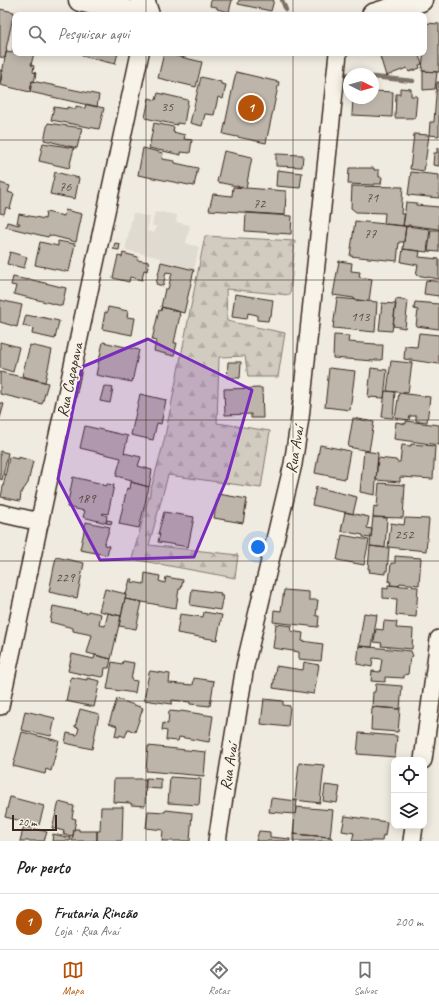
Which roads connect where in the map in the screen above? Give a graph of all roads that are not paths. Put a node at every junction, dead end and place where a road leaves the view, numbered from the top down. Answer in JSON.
{"nodes":[{"id":1,"x":80,"y":0,"type":"edge"},
{"id":2,"x":143,"y":0,"type":"edge"},
{"id":3,"x":421,"y":0,"type":"edge"},
{"id":4,"x":130,"y":12,"type":"edge"},
{"id":5,"x":147,"y":12,"type":"edge"},
{"id":6,"x":383,"y":12,"type":"edge"},
{"id":7,"x":139,"y":56,"type":"edge"},
{"id":8,"x":338,"y":56,"type":"edge"},
{"id":9,"x":0,"y":513,"type":"edge"},
{"id":10,"x":40,"y":522,"type":"junction"},
{"id":11,"x":439,"y":639,"type":"edge"},
{"id":12,"x":436,"y":689,"type":"edge"},
{"id":13,"x":0,"y":706,"type":"edge"},
{"id":14,"x":424,"y":757,"type":"edge"},
{"id":15,"x":414,"y":829,"type":"edge"},
{"id":16,"x":217,"y":841,"type":"edge"},
{"id":17,"x":412,"y":841,"type":"edge"}],
"edges":[{"from":1,"to":4,"type":"main road"},
{"from":2,"to":5,"type":"main road"},
{"from":3,"to":6,"type":"main road"},
{"from":7,"to":10,"type":"street","name":"Rua Caçapava"},
{"from":8,"to":16,"type":"street","name":"Rua Avaí"},
{"from":9,"to":10,"type":"street"},
{"from":10,"to":13,"type":"street","name":"Rua Caçapava"},
{"from":11,"to":12,"type":"street"},
{"from":12,"to":14,"type":"street"},
{"from":15,"to":17,"type":"street"}]}
